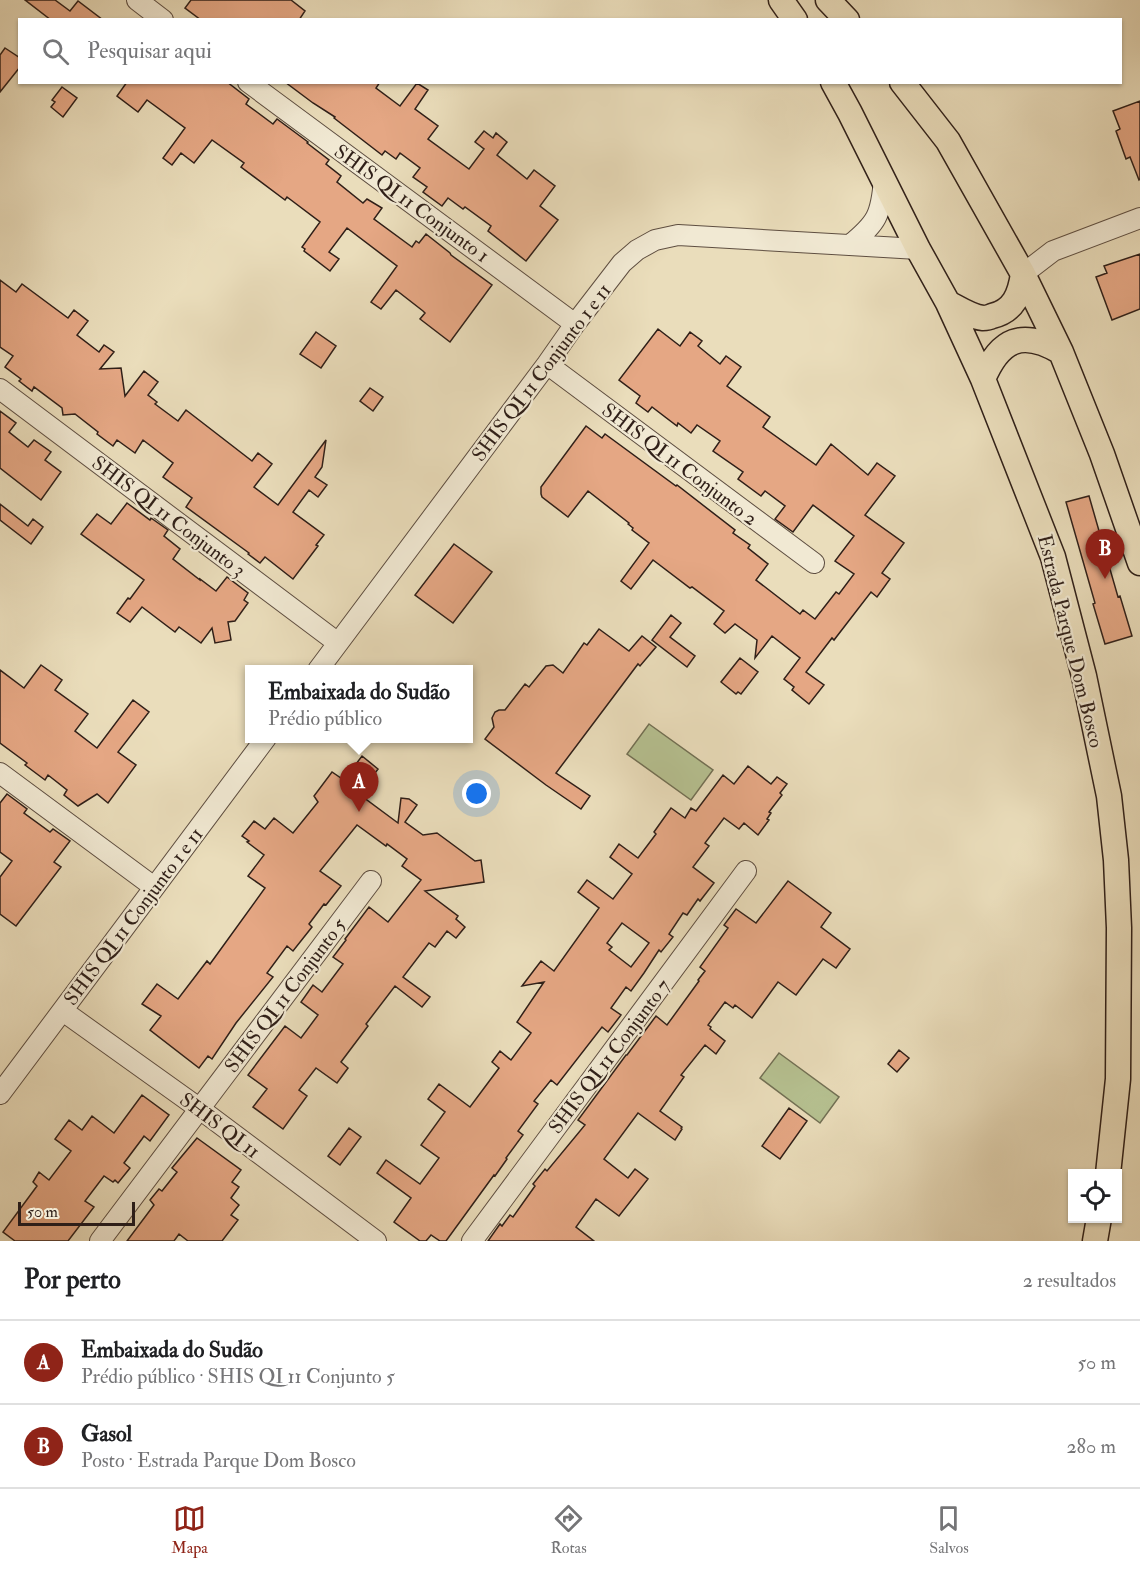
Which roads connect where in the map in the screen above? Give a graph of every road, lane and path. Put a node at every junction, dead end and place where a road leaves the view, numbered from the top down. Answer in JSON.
{"nodes":[{"id":1,"x":137,"y":0,"type":"edge"},
{"id":2,"x":781,"y":0,"type":"edge"},
{"id":3,"x":828,"y":0,"type":"edge"},
{"id":4,"x":843,"y":0,"type":"edge"},
{"id":5,"x":160,"y":18,"type":"edge"},
{"id":6,"x":794,"y":18,"type":"edge"},
{"id":7,"x":845,"y":18,"type":"edge"},
{"id":8,"x":855,"y":18,"type":"edge"},
{"id":9,"x":251,"y":84,"type":"edge"},
{"id":10,"x":834,"y":84,"type":"edge"},
{"id":11,"x":904,"y":84,"type":"edge"},
{"id":12,"x":884,"y":180,"type":"junction"},
{"id":13,"x":1140,"y":218,"type":"edge"},
{"id":14,"x":850,"y":245,"type":"junction"},
{"id":15,"x":918,"y":249,"type":"junction"},
{"id":16,"x":1023,"y":274,"type":"junction"},
{"id":17,"x":948,"y":303,"type":"junction"},
{"id":18,"x":575,"y":324,"type":"junction"},
{"id":19,"x":1061,"y":352,"type":"junction"},
{"id":20,"x":547,"y":364,"type":"junction"},
{"id":21,"x":983,"y":379,"type":"junction"},
{"id":22,"x":0,"y":389,"type":"edge"},
{"id":23,"x":1140,"y":562,"type":"edge"},
{"id":24,"x":814,"y":563,"type":"dead end"},
{"id":25,"x":338,"y":643,"type":"junction"},
{"id":26,"x":321,"y":665,"type":"edge"},
{"id":27,"x":262,"y":743,"type":"edge"},
{"id":28,"x":0,"y":773,"type":"edge"},
{"id":29,"x":746,"y":872,"type":"dead end"},
{"id":30,"x":370,"y":881,"type":"dead end"},
{"id":31,"x":154,"y":887,"type":"junction"},
{"id":32,"x":63,"y":1011,"type":"junction"},
{"id":33,"x":0,"y":1094,"type":"edge"},
{"id":34,"x":200,"y":1109,"type":"junction"},
{"id":35,"x":1108,"y":1169,"type":"edge"},
{"id":36,"x":1099,"y":1223,"type":"edge"},
{"id":37,"x":100,"y":1241,"type":"edge"},
{"id":38,"x":376,"y":1241,"type":"edge"},
{"id":39,"x":472,"y":1241,"type":"edge"},
{"id":40,"x":1095,"y":1241,"type":"edge"}],
"edges":[{"from":1,"to":5,"type":"street"},
{"from":2,"to":6,"type":"main road"},
{"from":3,"to":7,"type":"main road"},
{"from":4,"to":8,"type":"main road"},
{"from":9,"to":18,"type":"street","name":"SHIS QI 11 Conjunto 1"},
{"from":10,"to":12,"type":"main road","name":"Estrada Parque Dom Bosco"},
{"from":11,"to":16,"type":"main road"},
{"from":12,"to":14,"type":"street"},
{"from":12,"to":15,"type":"main road","name":"Estrada Parque Dom Bosco"},
{"from":13,"to":16,"type":"street"},
{"from":14,"to":15,"type":"street","name":"SHIS QI 11 Conjunto 1 e 11"},
{"from":14,"to":18,"type":"street","name":"SHIS QI 11 Conjunto 1 e 11"},
{"from":15,"to":17,"type":"main road","name":"Estrada Parque Dom Bosco"},
{"from":16,"to":17,"type":"main road"},
{"from":16,"to":19,"type":"main road"},
{"from":17,"to":21,"type":"main road","name":"Estrada Parque Dom Bosco"},
{"from":18,"to":20,"type":"street","name":"SHIS QI 11 Conjunto 1 e 11"},
{"from":19,"to":21,"type":"main road"},
{"from":19,"to":23,"type":"main road"},
{"from":20,"to":24,"type":"street","name":"SHIS QI 11 Conjunto 2"},
{"from":20,"to":25,"type":"street","name":"SHIS QI 11 Conjunto 1 e 11"},
{"from":21,"to":35,"type":"main road","name":"Estrada Parque Dom Bosco"},
{"from":22,"to":25,"type":"street","name":"SHIS QI 11 Conjunto 3"},
{"from":25,"to":26,"type":"street","name":"SHIS QI 11 Conjunto 1 e 11"},
{"from":27,"to":31,"type":"street","name":"SHIS QI 11 Conjunto 1 e 11"},
{"from":28,"to":31,"type":"street"},
{"from":29,"to":39,"type":"street","name":"SHIS QI 11 Conjunto 7"},
{"from":30,"to":34,"type":"street","name":"SHIS QI 11 Conjunto 5"},
{"from":31,"to":32,"type":"street","name":"SHIS QI 11 Conjunto 1 e 11"},
{"from":32,"to":33,"type":"street","name":"SHIS QI 11 Conjunto 1 e 11"},
{"from":32,"to":34,"type":"street","name":"SHIS QI 11"},
{"from":34,"to":37,"type":"street","name":"SHIS QI 11 Conjunto 5"},
{"from":34,"to":38,"type":"street","name":"SHIS QI 11"},
{"from":36,"to":40,"type":"main road"}]}
